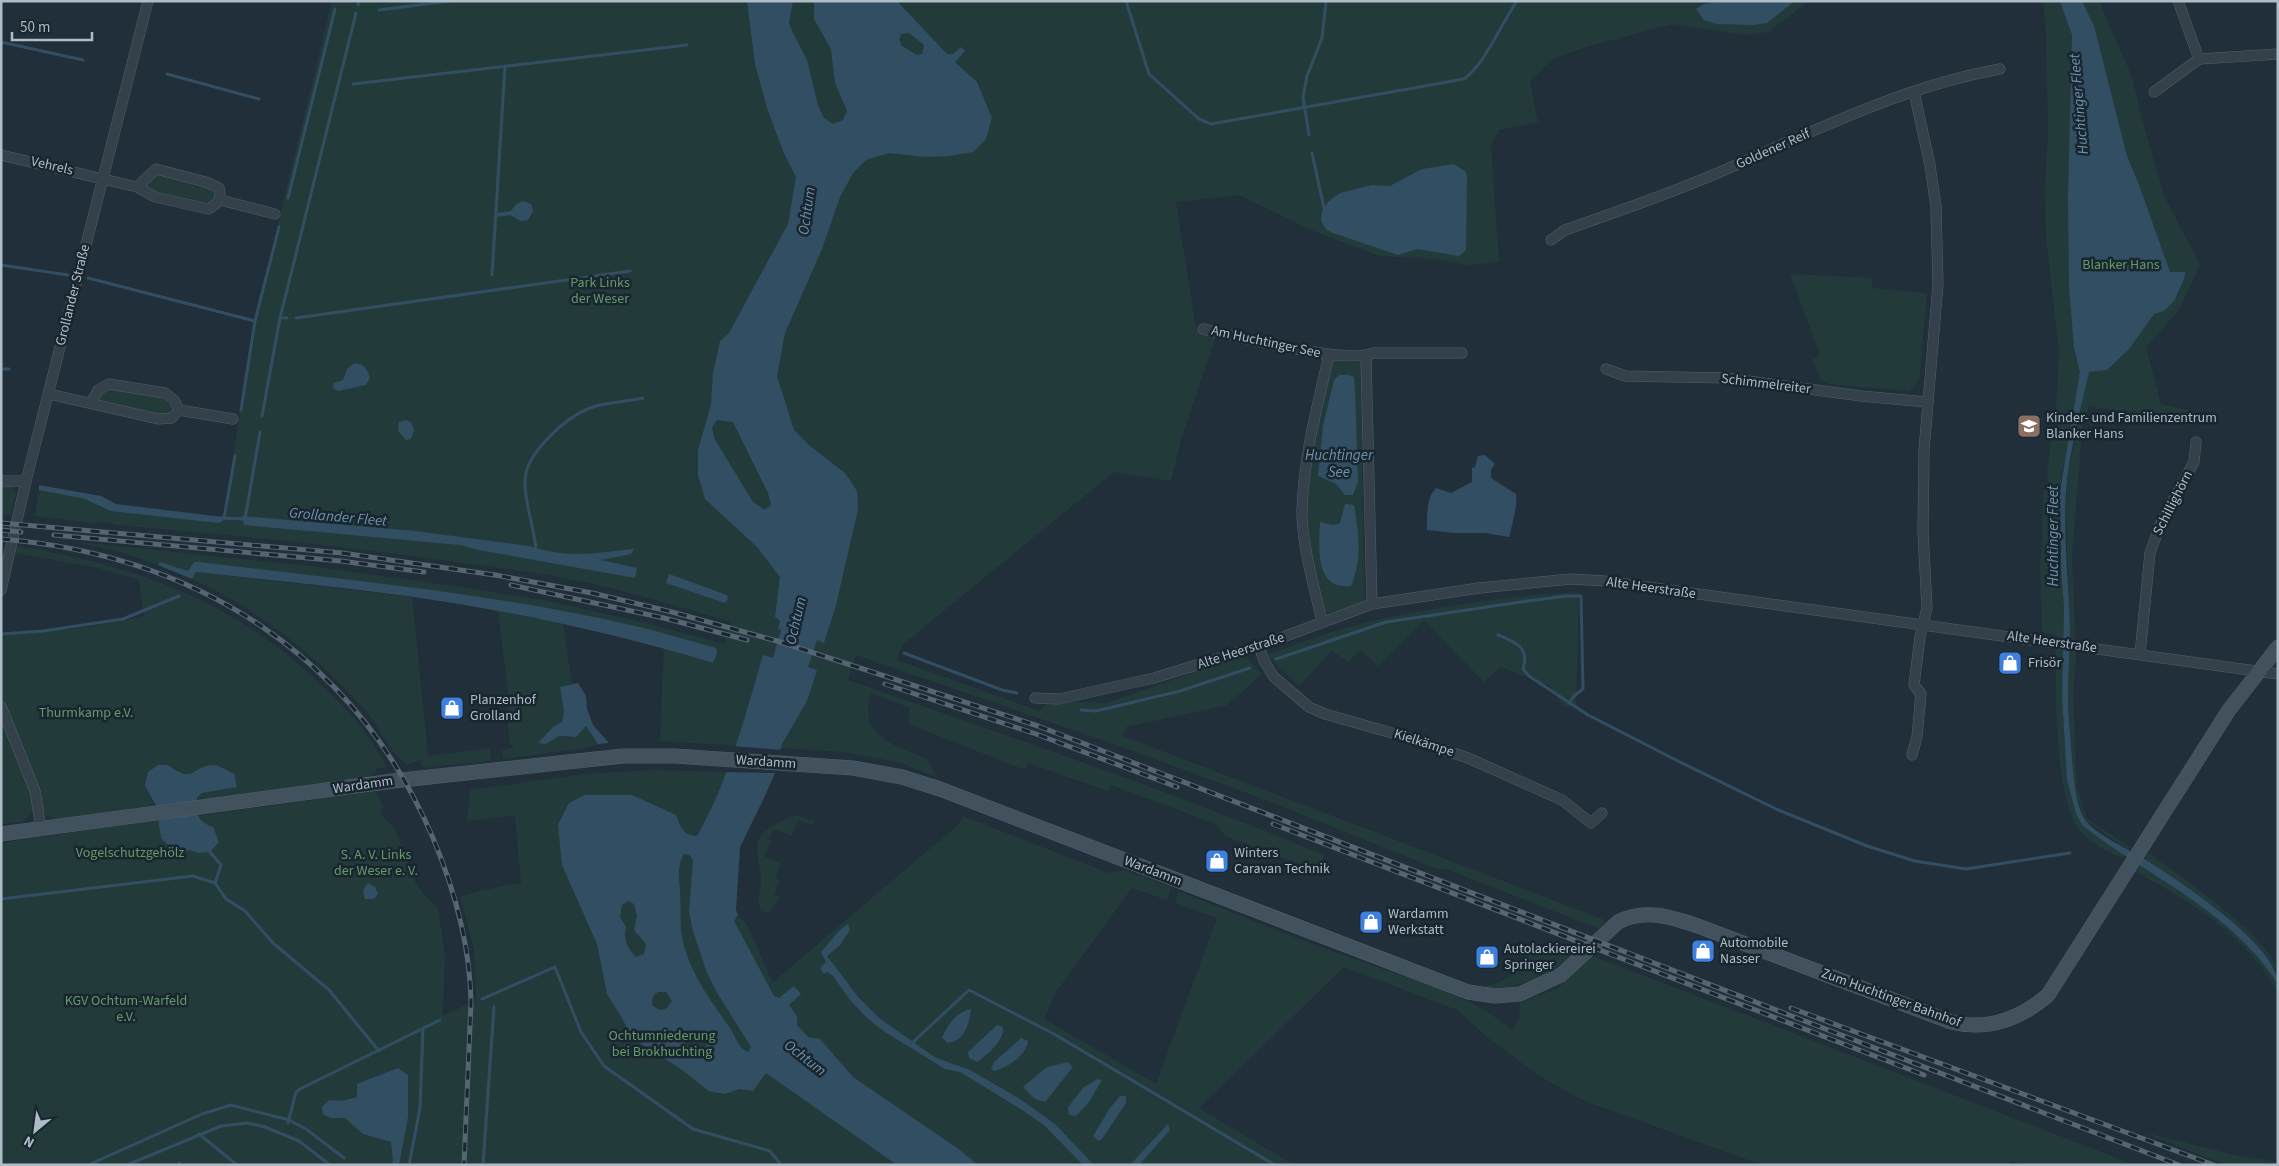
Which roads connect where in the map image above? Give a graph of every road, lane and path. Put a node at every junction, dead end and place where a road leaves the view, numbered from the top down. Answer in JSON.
{"nodes":[{"id":1,"x":148,"y":1,"type":"edge"},
{"id":2,"x":2178,"y":1,"type":"edge"},
{"id":3,"x":2278,"y":54,"type":"edge"},
{"id":4,"x":2199,"y":59,"type":"junction"},
{"id":5,"x":2000,"y":69,"type":"dead end"},
{"id":6,"x":1914,"y":92,"type":"junction"},
{"id":7,"x":2154,"y":92,"type":"dead end"},
{"id":8,"x":1,"y":155,"type":"edge"},
{"id":9,"x":103,"y":179,"type":"junction"},
{"id":10,"x":137,"y":188,"type":"junction"},
{"id":11,"x":220,"y":200,"type":"junction"},
{"id":12,"x":276,"y":214,"type":"dead end"},
{"id":13,"x":1550,"y":240,"type":"dead end"},
{"id":14,"x":1203,"y":329,"type":"dead end"},
{"id":15,"x":1462,"y":353,"type":"dead end"},
{"id":16,"x":1329,"y":355,"type":"junction"},
{"id":17,"x":1366,"y":356,"type":"junction"},
{"id":18,"x":1606,"y":369,"type":"dead end"},
{"id":19,"x":49,"y":394,"type":"junction"},
{"id":20,"x":1927,"y":402,"type":"junction"},
{"id":21,"x":91,"y":403,"type":"junction"},
{"id":22,"x":179,"y":410,"type":"junction"},
{"id":23,"x":233,"y":418,"type":"dead end"},
{"id":24,"x":2196,"y":442,"type":"dead end"},
{"id":25,"x":1,"y":481,"type":"edge"},
{"id":26,"x":26,"y":481,"type":"junction"},
{"id":27,"x":1,"y":590,"type":"edge"},
{"id":28,"x":1372,"y":604,"type":"junction"},
{"id":29,"x":1322,"y":622,"type":"junction"},
{"id":30,"x":1924,"y":624,"type":"junction"},
{"id":31,"x":1259,"y":646,"type":"junction"},
{"id":32,"x":2278,"y":647,"type":"edge"},
{"id":33,"x":2140,"y":654,"type":"junction"},
{"id":34,"x":2261,"y":671,"type":"junction"},
{"id":35,"x":2278,"y":674,"type":"edge"},
{"id":36,"x":1035,"y":698,"type":"dead end"},
{"id":37,"x":1,"y":706,"type":"edge"},
{"id":38,"x":1912,"y":755,"type":"dead end"},
{"id":39,"x":1602,"y":813,"type":"dead end"},
{"id":40,"x":41,"y":828,"type":"junction"},
{"id":41,"x":1,"y":834,"type":"edge"},
{"id":42,"x":1495,"y":996,"type":"joint"}],
"edges":[{"from":1,"to":9,"type":"street","name":"Grollander Straße"},
{"from":2,"to":4,"type":"street"},
{"from":3,"to":4,"type":"street"},
{"from":4,"to":7,"type":"street"},
{"from":5,"to":6,"type":"street","name":"Goldener Reif"},
{"from":6,"to":13,"type":"street","name":"Goldener Reif"},
{"from":6,"to":20,"type":"street"},
{"from":8,"to":9,"type":"street","name":"Vehrels"},
{"from":9,"to":10,"type":"street","name":"Vehrels"},
{"from":9,"to":19,"type":"street","name":"Grollander Straße"},
{"from":10,"to":11,"type":"street","name":"Vehrels"},
{"from":10,"to":11,"type":"street"},
{"from":11,"to":12,"type":"street"},
{"from":14,"to":16,"type":"street","name":"Am Huchtinger See"},
{"from":15,"to":17,"type":"street","name":"Am Huchtinger See"},
{"from":16,"to":17,"type":"street","name":"Am Huchtinger See"},
{"from":16,"to":29,"type":"street","name":"Am Huchtinger See"},
{"from":17,"to":28,"type":"street"},
{"from":18,"to":20,"type":"street","name":"Schimmelreiter"},
{"from":19,"to":21,"type":"street"},
{"from":19,"to":26,"type":"street","name":"Grollander Straße"},
{"from":20,"to":30,"type":"street"},
{"from":21,"to":22,"type":"street"},
{"from":21,"to":22,"type":"street"},
{"from":22,"to":23,"type":"street"},
{"from":24,"to":33,"type":"street","name":"Schillighörn"},
{"from":25,"to":26,"type":"street"},
{"from":26,"to":27,"type":"street","name":"Grollander Straße"},
{"from":28,"to":29,"type":"street","name":"Alte Heerstraße"},
{"from":28,"to":30,"type":"street","name":"Alte Heerstraße"},
{"from":29,"to":31,"type":"street","name":"Alte Heerstraße"},
{"from":30,"to":33,"type":"street","name":"Alte Heerstraße"},
{"from":30,"to":38,"type":"street"},
{"from":31,"to":36,"type":"street","name":"Alte Heerstraße"},
{"from":31,"to":39,"type":"street","name":"Kielkämpe"},
{"from":32,"to":34,"type":"street","name":"Zum Huchtinger Bahnhof"},
{"from":33,"to":34,"type":"street","name":"Alte Heerstraße"},
{"from":34,"to":35,"type":"street","name":"Alte Heerstraße"},
{"from":34,"to":42,"type":"street","name":"Zum Huchtinger Bahnhof"},
{"from":37,"to":40,"type":"street"},
{"from":40,"to":41,"type":"street","name":"Wardamm"},
{"from":40,"to":42,"type":"street","name":"Wardamm"}]}
